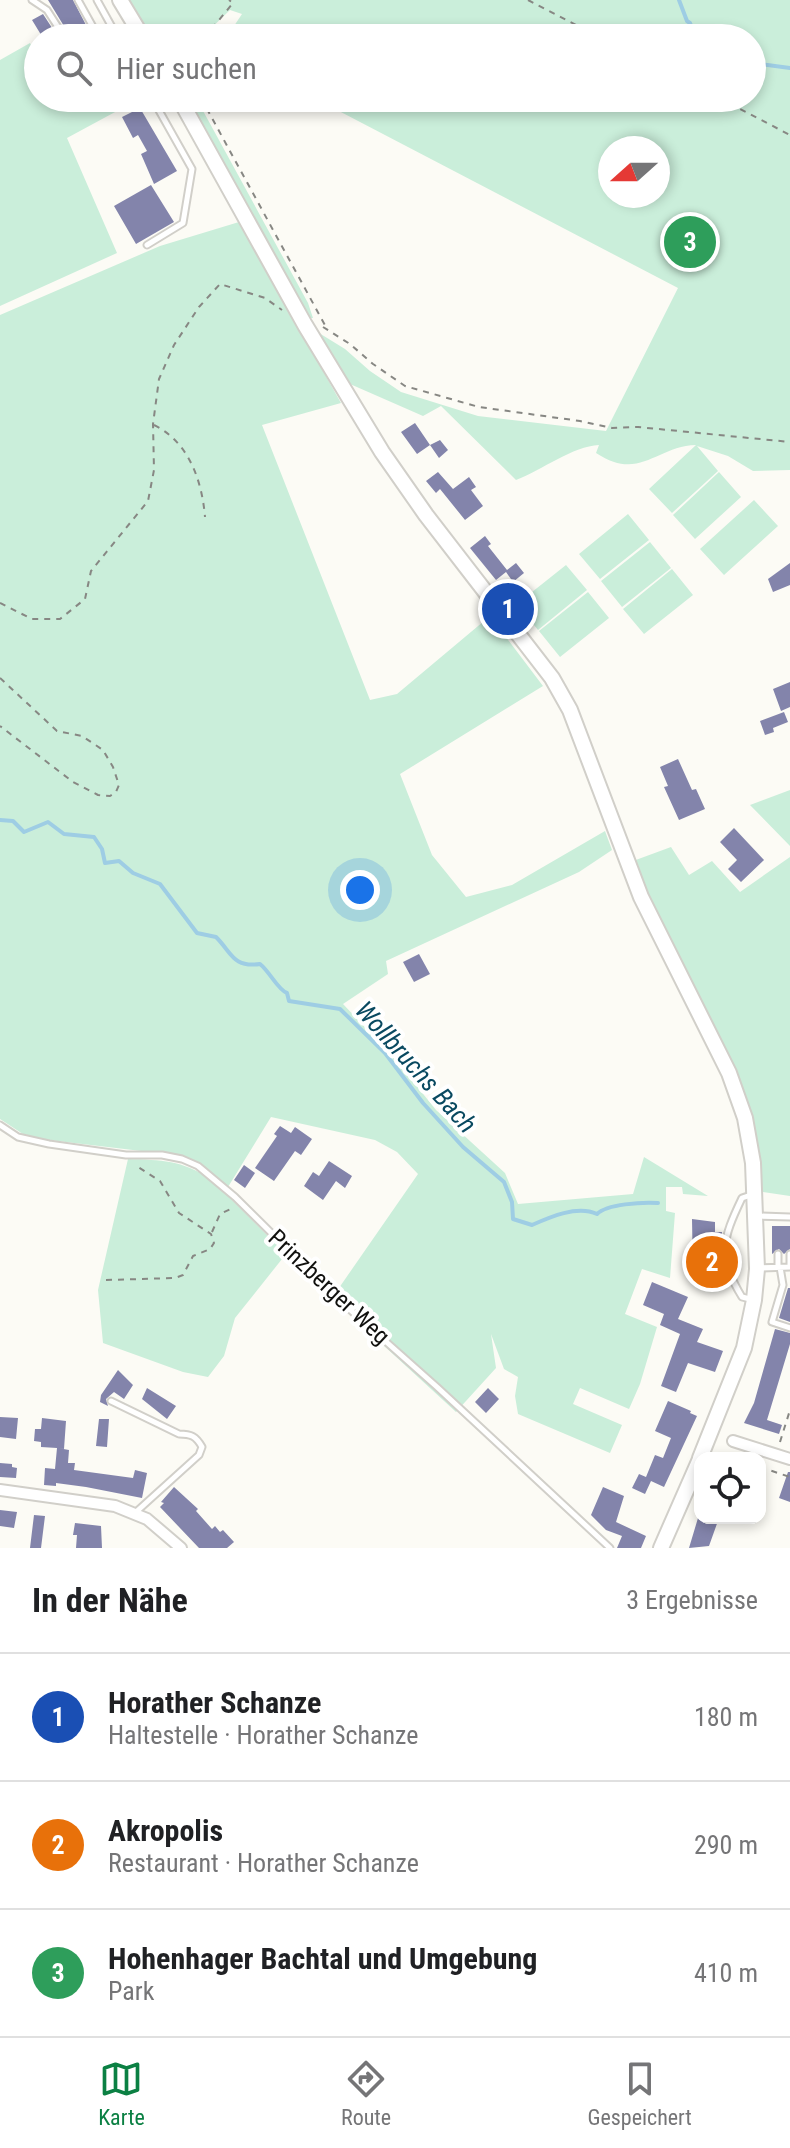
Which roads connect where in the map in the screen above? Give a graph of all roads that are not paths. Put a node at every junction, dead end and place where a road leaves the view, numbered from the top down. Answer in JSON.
{"nodes":[{"id":1,"x":32,"y":0,"type":"edge"},
{"id":2,"x":78,"y":0,"type":"edge"},
{"id":3,"x":97,"y":0,"type":"edge"},
{"id":4,"x":120,"y":0,"type":"edge"},
{"id":5,"x":56,"y":24,"type":"edge"},
{"id":6,"x":91,"y":24,"type":"edge"},
{"id":7,"x":110,"y":24,"type":"edge"},
{"id":8,"x":135,"y":24,"type":"edge"},
{"id":9,"x":160,"y":112,"type":"edge"},
{"id":10,"x":187,"y":112,"type":"edge"},
{"id":11,"x":147,"y":245,"type":"dead end"},
{"id":12,"x":0,"y":1125,"type":"edge"},
{"id":13,"x":756,"y":1193,"type":"junction"},
{"id":14,"x":757,"y":1216,"type":"junction"},
{"id":15,"x":777,"y":1217,"type":"junction"},
{"id":16,"x":790,"y":1217,"type":"edge"},
{"id":17,"x":777,"y":1226,"type":"dead end"},
{"id":18,"x":789,"y":1226,"type":"edge"},
{"id":19,"x":778,"y":1254,"type":"dead end"},
{"id":20,"x":790,"y":1254,"type":"edge"},
{"id":21,"x":779,"y":1267,"type":"junction"},
{"id":22,"x":757,"y":1269,"type":"junction"},
{"id":23,"x":754,"y":1300,"type":"junction"},
{"id":24,"x":790,"y":1328,"type":"edge"},
{"id":25,"x":111,"y":1401,"type":"dead end"},
{"id":26,"x":733,"y":1441,"type":"dead end"},
{"id":27,"x":702,"y":1452,"type":"edge"},
{"id":28,"x":790,"y":1459,"type":"edge"},
{"id":29,"x":694,"y":1472,"type":"edge"},
{"id":30,"x":0,"y":1490,"type":"edge"},
{"id":31,"x":136,"y":1512,"type":"junction"},
{"id":32,"x":181,"y":1548,"type":"edge"},
{"id":33,"x":610,"y":1548,"type":"edge"},
{"id":34,"x":661,"y":1548,"type":"edge"}],
"edges":[{"from":1,"to":5,"type":"lane"},
{"from":2,"to":6,"type":"lane"},
{"from":3,"to":7,"type":"lane"},
{"from":4,"to":8,"type":"main road"},
{"from":9,"to":11,"type":"lane"},
{"from":10,"to":13,"type":"main road"},
{"from":12,"to":33,"type":"lane","name":"Prinzberger Weg"},
{"from":13,"to":14,"type":"main road"},
{"from":13,"to":23,"type":"lane"},
{"from":14,"to":15,"type":"lane"},
{"from":14,"to":22,"type":"main road"},
{"from":15,"to":16,"type":"lane"},
{"from":15,"to":17,"type":"lane"},
{"from":16,"to":18,"type":"lane"},
{"from":19,"to":21,"type":"lane"},
{"from":20,"to":21,"type":"lane"},
{"from":21,"to":22,"type":"lane"},
{"from":21,"to":24,"type":"lane"},
{"from":22,"to":23,"type":"main road"},
{"from":23,"to":27,"type":"main road"},
{"from":25,"to":31,"type":"lane"},
{"from":26,"to":28,"type":"street"},
{"from":29,"to":34,"type":"main road"},
{"from":30,"to":31,"type":"street"},
{"from":31,"to":32,"type":"street"}]}
